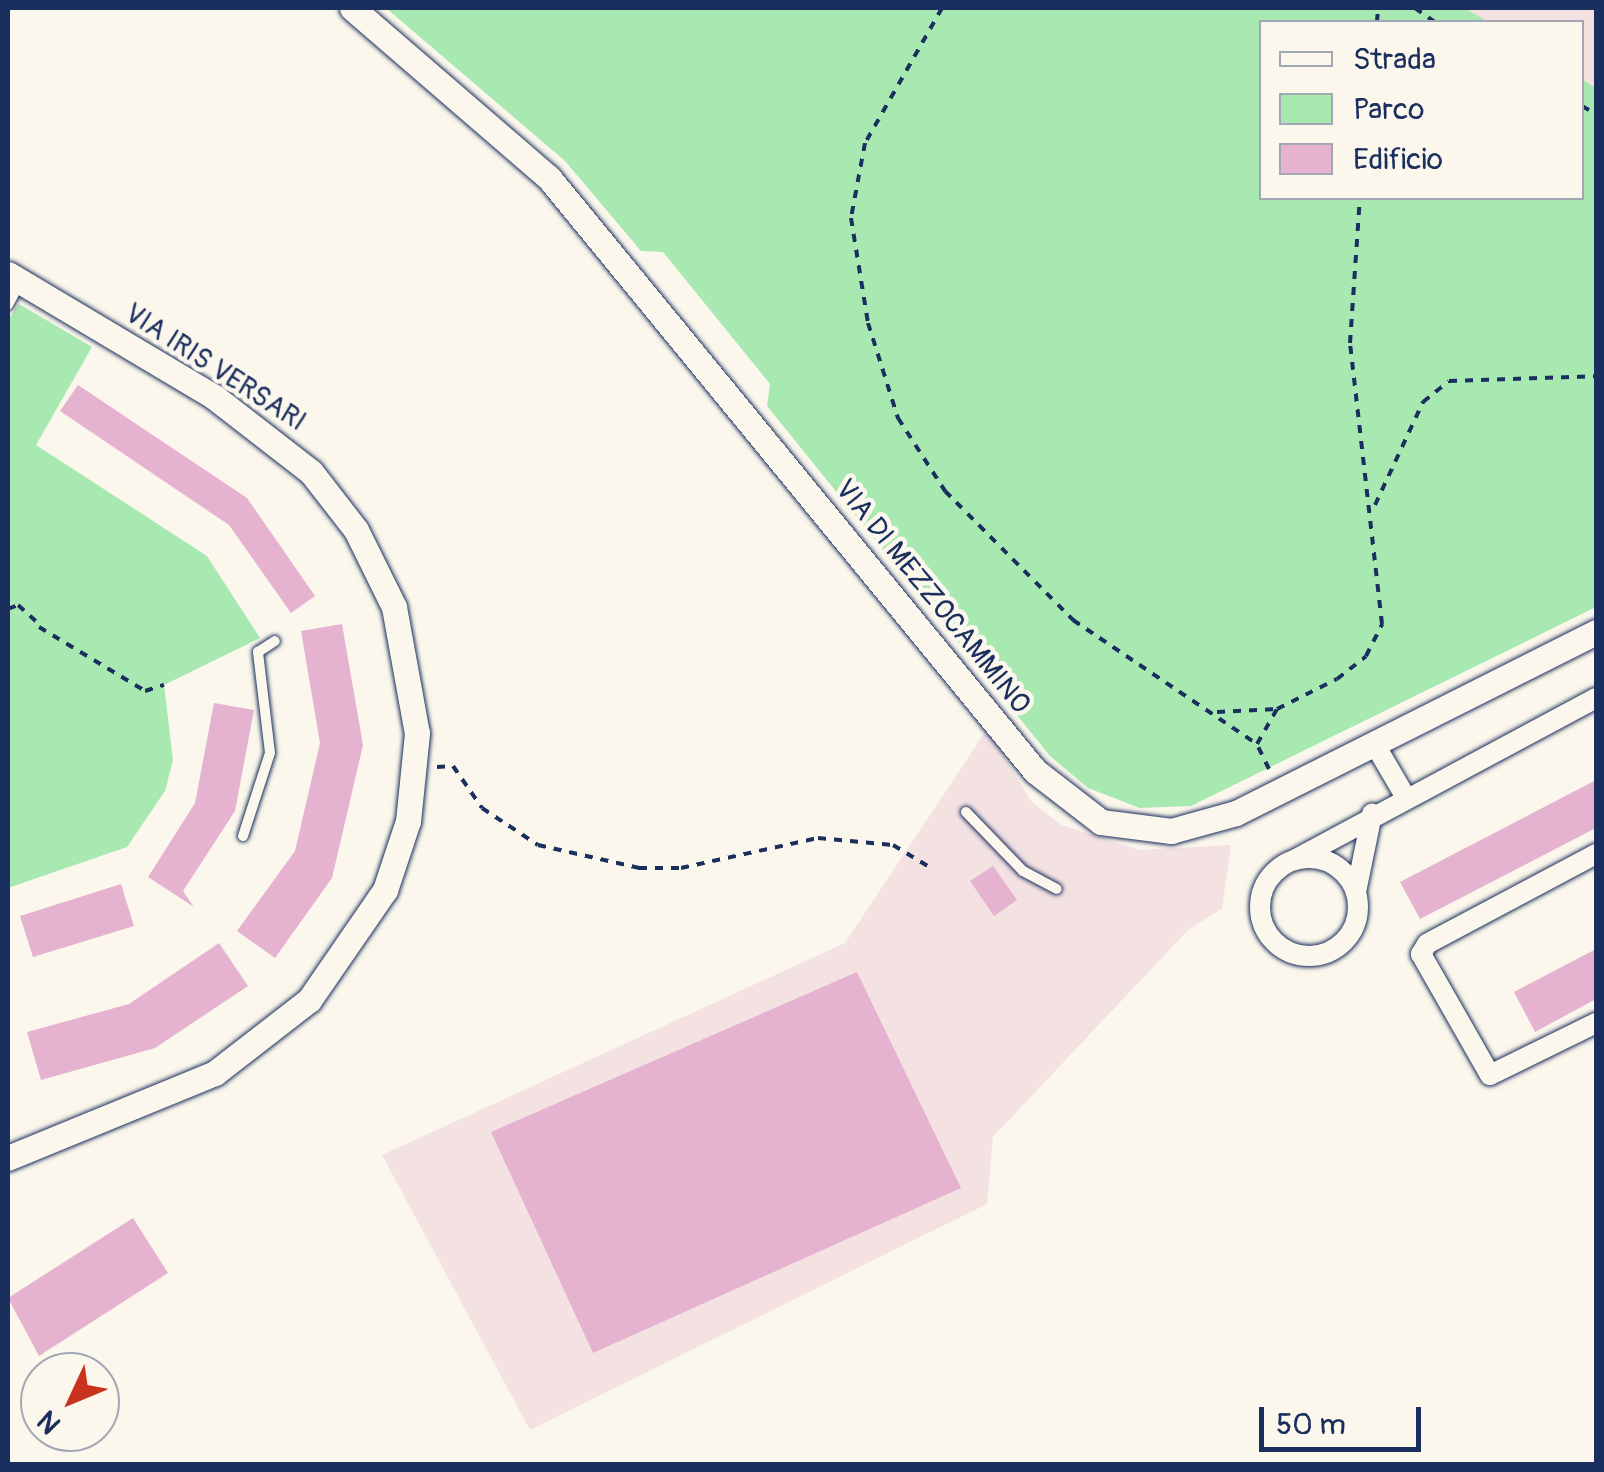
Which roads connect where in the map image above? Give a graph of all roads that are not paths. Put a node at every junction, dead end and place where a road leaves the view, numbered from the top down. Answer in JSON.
{"nodes":[{"id":1,"x":352,"y":8,"type":"edge"},
{"id":2,"x":14,"y":278,"type":"edge"},
{"id":3,"x":8,"y":305,"type":"edge"},
{"id":4,"x":1596,"y":632,"type":"edge"},
{"id":5,"x":275,"y":640,"type":"dead end"},
{"id":6,"x":1596,"y":698,"type":"edge"},
{"id":7,"x":1374,"y":744,"type":"junction"},
{"id":8,"x":1405,"y":796,"type":"junction"},
{"id":9,"x":966,"y":812,"type":"dead end"},
{"id":10,"x":1372,"y":814,"type":"junction"},
{"id":11,"x":244,"y":836,"type":"dead end"},
{"id":12,"x":1596,"y":854,"type":"edge"},
{"id":13,"x":1294,"y":860,"type":"junction"},
{"id":14,"x":1057,"y":888,"type":"dead end"},
{"id":15,"x":1356,"y":892,"type":"junction"},
{"id":16,"x":1596,"y":1023,"type":"edge"},
{"id":17,"x":8,"y":1158,"type":"edge"}],
"edges":[{"from":1,"to":7,"type":"street","name":"VIA DI MEZZOCAMMINO"},
{"from":2,"to":3,"type":"lane"},
{"from":2,"to":17,"type":"street","name":"VIA IRIS VERSARI"},
{"from":4,"to":7,"type":"street","name":"VIA DI MEZZOCAMMINO"},
{"from":5,"to":11,"type":"lane"},
{"from":6,"to":8,"type":"street"},
{"from":7,"to":8,"type":"street"},
{"from":8,"to":10,"type":"street"},
{"from":9,"to":14,"type":"lane"},
{"from":10,"to":13,"type":"street"},
{"from":10,"to":15,"type":"street"},
{"from":12,"to":16,"type":"street"},
{"from":13,"to":15,"type":"street"},
{"from":13,"to":15,"type":"street"}]}
